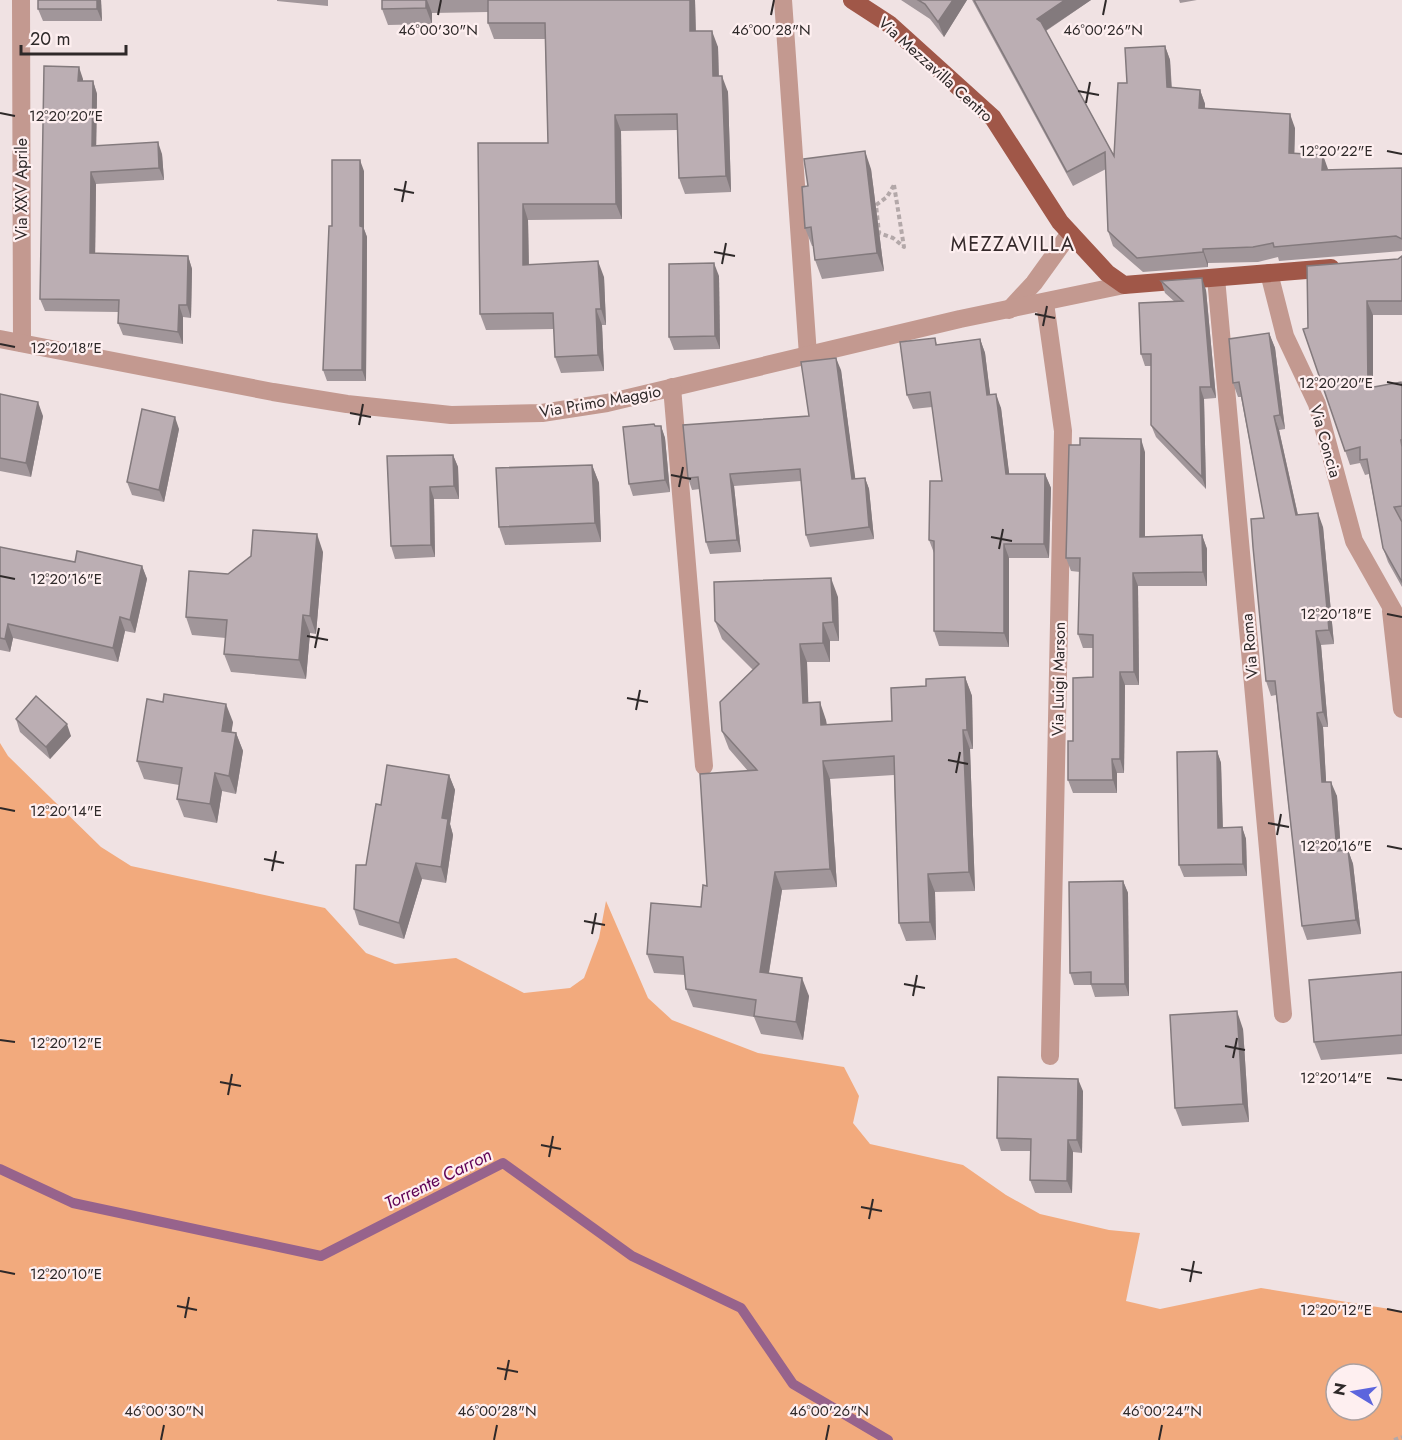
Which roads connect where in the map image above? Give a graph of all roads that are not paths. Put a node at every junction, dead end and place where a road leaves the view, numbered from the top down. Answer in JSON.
{"nodes":[{"id":1,"x":21,"y":0,"type":"edge"},
{"id":2,"x":783,"y":0,"type":"edge"},
{"id":3,"x":852,"y":0,"type":"edge"},
{"id":4,"x":1070,"y":233,"type":"junction"},
{"id":5,"x":1347,"y":267,"type":"edge"},
{"id":6,"x":1269,"y":273,"type":"junction"},
{"id":7,"x":1216,"y":278,"type":"junction"},
{"id":8,"x":1124,"y":285,"type":"junction"},
{"id":9,"x":1045,"y":303,"type":"junction"},
{"id":10,"x":1009,"y":310,"type":"junction"},
{"id":11,"x":0,"y":339,"type":"edge"},
{"id":12,"x":22,"y":343,"type":"junction"},
{"id":13,"x":808,"y":355,"type":"junction"},
{"id":14,"x":672,"y":387,"type":"junction"},
{"id":15,"x":1391,"y":606,"type":"junction"},
{"id":16,"x":1402,"y":626,"type":"edge"},
{"id":17,"x":1402,"y":709,"type":"edge"},
{"id":18,"x":704,"y":766,"type":"dead end"},
{"id":19,"x":1283,"y":1014,"type":"dead end"},
{"id":20,"x":1050,"y":1056,"type":"dead end"}],
"edges":[{"from":1,"to":12,"type":"street","name":"Via XXV Aprile"},
{"from":2,"to":13,"type":"street"},
{"from":3,"to":4,"type":"main road","name":"Via Mezzavilla Centro"},
{"from":4,"to":8,"type":"main road","name":"Via Mezzavilla Centro"},
{"from":4,"to":10,"type":"street"},
{"from":5,"to":6,"type":"main road"},
{"from":6,"to":7,"type":"main road"},
{"from":6,"to":15,"type":"street","name":"Via Concia"},
{"from":7,"to":8,"type":"main road"},
{"from":7,"to":19,"type":"street","name":"Via Roma"},
{"from":8,"to":9,"type":"street","name":"Via Primo Maggio"},
{"from":9,"to":10,"type":"street","name":"Via Primo Maggio"},
{"from":9,"to":20,"type":"street","name":"Via Luigi Marson"},
{"from":10,"to":13,"type":"street","name":"Via Primo Maggio"},
{"from":11,"to":12,"type":"street","name":"Via Primo Maggio"},
{"from":12,"to":14,"type":"street","name":"Via Primo Maggio"},
{"from":13,"to":14,"type":"street","name":"Via Primo Maggio"},
{"from":14,"to":18,"type":"street"},
{"from":15,"to":16,"type":"street","name":"Via Concia"},
{"from":15,"to":17,"type":"street","name":"Via Concia"}]}
